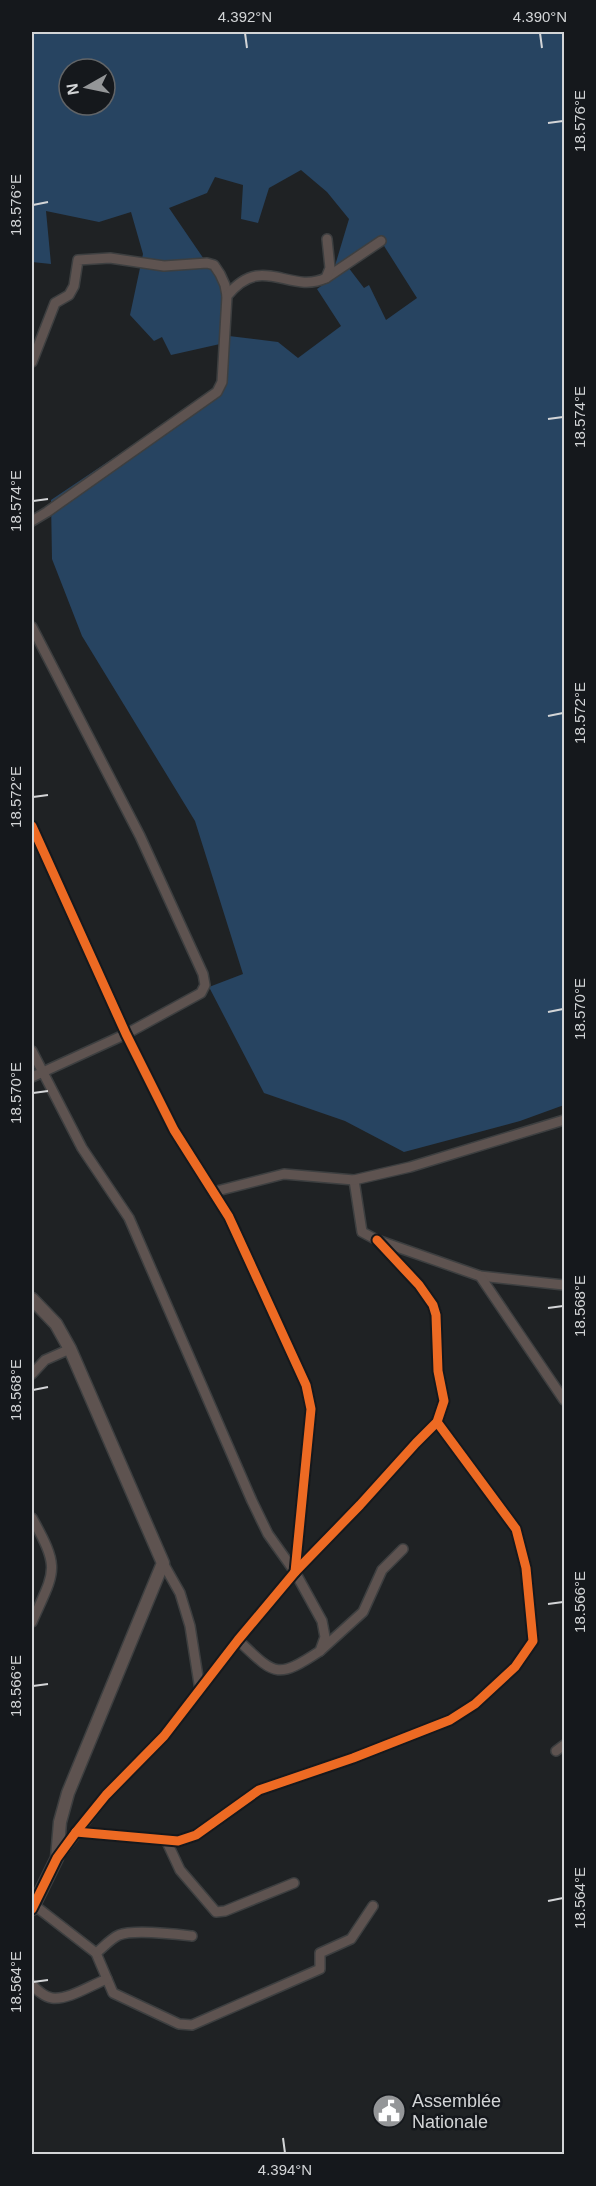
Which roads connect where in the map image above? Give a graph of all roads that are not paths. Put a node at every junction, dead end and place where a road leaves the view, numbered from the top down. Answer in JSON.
{"nodes":[{"id":1,"x":327,"y":239,"type":"dead end"},
{"id":2,"x":381,"y":241,"type":"dead end"},
{"id":3,"x":326,"y":278,"type":"junction"},
{"id":4,"x":227,"y":296,"type":"junction"},
{"id":5,"x":32,"y":362,"type":"edge"},
{"id":6,"x":32,"y":521,"type":"edge"},
{"id":7,"x":32,"y":627,"type":"edge"},
{"id":8,"x":32,"y":826,"type":"edge"},
{"id":9,"x":126,"y":1034,"type":"junction"},
{"id":10,"x":32,"y":1051,"type":"edge"},
{"id":11,"x":42,"y":1073,"type":"junction"},
{"id":12,"x":32,"y":1077,"type":"edge"},
{"id":13,"x":564,"y":1120,"type":"edge"},
{"id":14,"x":354,"y":1180,"type":"junction"},
{"id":15,"x":213,"y":1191,"type":"junction"},
{"id":16,"x":376,"y":1240,"type":"junction"},
{"id":17,"x":480,"y":1276,"type":"junction"},
{"id":18,"x":564,"y":1285,"type":"edge"},
{"id":19,"x":32,"y":1299,"type":"edge"},
{"id":20,"x":70,"y":1350,"type":"junction"},
{"id":21,"x":32,"y":1374,"type":"edge"},
{"id":22,"x":564,"y":1400,"type":"edge"},
{"id":23,"x":437,"y":1422,"type":"junction"},
{"id":24,"x":32,"y":1518,"type":"edge"},
{"id":25,"x":404,"y":1548,"type":"dead end"},
{"id":26,"x":162,"y":1563,"type":"junction"},
{"id":27,"x":295,"y":1572,"type":"junction"},
{"id":28,"x":32,"y":1622,"type":"edge"},
{"id":29,"x":238,"y":1640,"type":"junction"},
{"id":30,"x":320,"y":1651,"type":"junction"},
{"id":31,"x":200,"y":1690,"type":"junction"},
{"id":32,"x":564,"y":1745,"type":"edge"},
{"id":33,"x":556,"y":1751,"type":"dead end"},
{"id":34,"x":76,"y":1832,"type":"junction"},
{"id":35,"x":166,"y":1840,"type":"junction"},
{"id":36,"x":57,"y":1858,"type":"junction"},
{"id":37,"x":294,"y":1883,"type":"dead end"},
{"id":38,"x":373,"y":1906,"type":"dead end"},
{"id":39,"x":33,"y":1907,"type":"edge"},
{"id":40,"x":192,"y":1936,"type":"dead end"},
{"id":41,"x":96,"y":1953,"type":"junction"},
{"id":42,"x":107,"y":1979,"type":"junction"},
{"id":43,"x":32,"y":1985,"type":"edge"}],
"edges":[{"from":1,"to":3,"type":"street"},
{"from":2,"to":3,"type":"street"},
{"from":3,"to":4,"type":"street"},
{"from":4,"to":5,"type":"street"},
{"from":4,"to":6,"type":"street"},
{"from":7,"to":9,"type":"street"},
{"from":8,"to":9,"type":"street"},
{"from":9,"to":11,"type":"street"},
{"from":9,"to":15,"type":"street"},
{"from":10,"to":11,"type":"street"},
{"from":11,"to":12,"type":"street"},
{"from":11,"to":27,"type":"street"},
{"from":13,"to":14,"type":"street"},
{"from":14,"to":15,"type":"street"},
{"from":14,"to":16,"type":"street"},
{"from":15,"to":27,"type":"street"},
{"from":16,"to":17,"type":"street"},
{"from":16,"to":23,"type":"street"},
{"from":17,"to":18,"type":"street"},
{"from":17,"to":22,"type":"street"},
{"from":19,"to":20,"type":"street"},
{"from":20,"to":21,"type":"street"},
{"from":20,"to":26,"type":"street"},
{"from":23,"to":27,"type":"street"},
{"from":23,"to":35,"type":"street"},
{"from":24,"to":28,"type":"street"},
{"from":25,"to":30,"type":"street"},
{"from":26,"to":31,"type":"street"},
{"from":26,"to":36,"type":"street"},
{"from":27,"to":29,"type":"street"},
{"from":27,"to":30,"type":"street"},
{"from":29,"to":30,"type":"street"},
{"from":29,"to":31,"type":"street"},
{"from":31,"to":34,"type":"street"},
{"from":32,"to":33,"type":"street"},
{"from":34,"to":35,"type":"street"},
{"from":34,"to":36,"type":"street"},
{"from":35,"to":37,"type":"street"},
{"from":36,"to":39,"type":"street"},
{"from":38,"to":42,"type":"street"},
{"from":39,"to":41,"type":"street"},
{"from":40,"to":41,"type":"street"},
{"from":41,"to":42,"type":"street"},
{"from":42,"to":43,"type":"street"}]}
